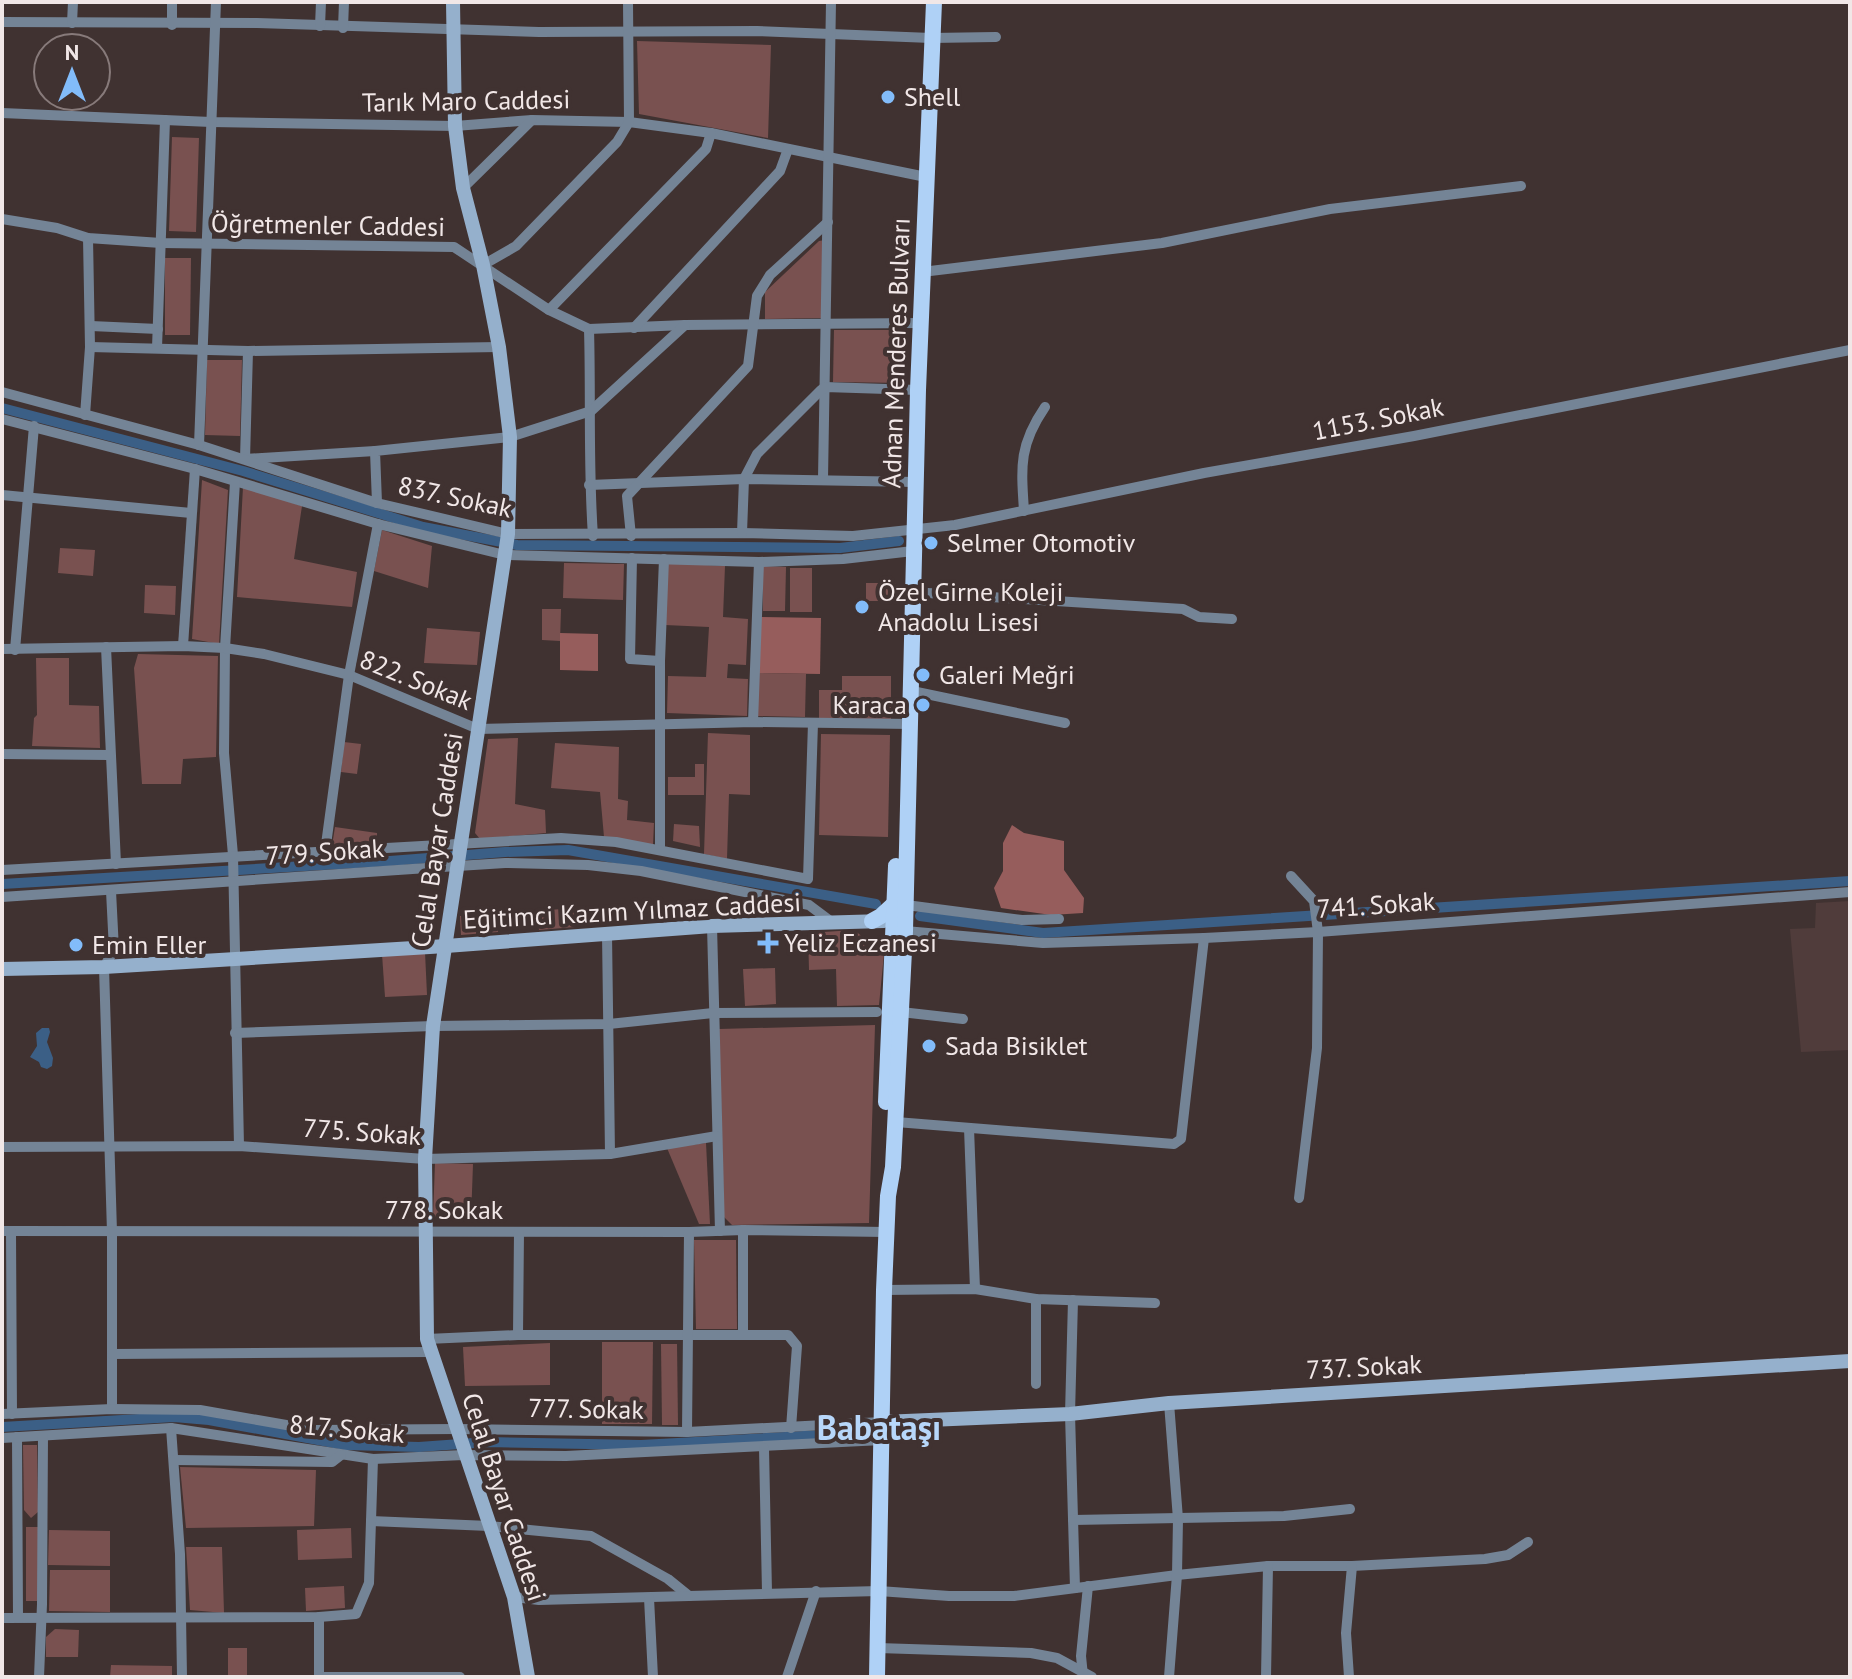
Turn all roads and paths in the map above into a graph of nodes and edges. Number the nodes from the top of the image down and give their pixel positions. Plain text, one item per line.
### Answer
1 (73, 2) edge
2 (172, 2) edge
3 (216, 2) edge
4 (321, 2) edge
5 (344, 2) edge
6 (453, 2) edge
7 (628, 2) edge
8 (831, 2) edge
9 (931, 2) edge
10 (2, 22) edge
11 (72, 23) junction
12 (216, 23) junction
13 (172, 25) junction
14 (320, 26) junction
15 (343, 28) junction
16 (454, 29) junction
17 (630, 30) junction
18 (831, 33) junction
19 (996, 37) dead end
20 (931, 38) junction
21 (2, 113) edge
22 (165, 120) junction
23 (532, 120) junction
24 (211, 122) junction
25 (629, 122) junction
26 (455, 126) junction
27 (711, 133) junction
28 (788, 149) junction
29 (827, 158) junction
30 (926, 177) junction
31 (1521, 186) dead end
32 (463, 188) junction
33 (2, 219) edge
34 (828, 222) junction
35 (88, 238) junction
36 (161, 243) junction
37 (207, 245) junction
38 (483, 265) junction
39 (922, 272) junction
40 (549, 310) junction
41 (826, 323) junction
42 (920, 323) junction
43 (685, 325) junction
44 (91, 326) junction
45 (752, 326) junction
46 (634, 328) junction
47 (158, 329) junction
48 (589, 329) junction
49 (90, 347) junction
50 (499, 347) junction
51 (157, 348) junction
52 (1850, 350) edge
53 (201, 351) junction
54 (248, 351) junction
55 (825, 387) junction
56 (918, 390) junction
57 (2, 392) edge
58 (1045, 407) dead end
59 (591, 411) junction
60 (85, 415) junction
61 (2, 419) edge
62 (34, 426) junction
63 (510, 437) junction
64 (199, 445) junction
65 (375, 451) junction
66 (245, 459) junction
67 (195, 469) junction
68 (744, 479) junction
69 (823, 479) junction
70 (235, 482) junction
71 (915, 482) junction
72 (638, 483) junction
73 (589, 485) junction
74 (2, 495) edge
75 (29, 498) junction
76 (377, 503) junction
77 (1024, 511) junction
78 (191, 513) junction
79 (378, 524) junction
80 (914, 529) junction
81 (742, 533) junction
82 (508, 534) junction
83 (593, 536) junction
84 (631, 536) junction
85 (913, 551) junction
86 (505, 555) junction
87 (632, 558) junction
88 (664, 559) junction
89 (759, 562) junction
90 (912, 592) junction
91 (1232, 619) dead end
92 (183, 646) junction
93 (106, 647) junction
94 (225, 648) junction
95 (2, 649) edge
96 (15, 650) junction
97 (660, 661) junction
98 (910, 669) junction
99 (349, 675) junction
100 (912, 691) junction
101 (753, 722) junction
102 (813, 723) junction
103 (1065, 723) dead end
104 (661, 724) junction
105 (906, 724) junction
106 (478, 729) junction
107 (2, 754) edge
108 (109, 755) junction
109 (461, 843) junction
110 (660, 850) junction
111 (325, 852) junction
112 (233, 855) junction
113 (116, 864) junction
114 (457, 867) junction
115 (2, 870) edge
116 (1291, 876) dead end
117 (233, 881) junction
118 (111, 891) junction
119 (1850, 892) edge
120 (2, 897) edge
121 (899, 919) junction
122 (1059, 919) dead end
123 (872, 921) joint
124 (834, 923) junction
125 (712, 926) junction
126 (1318, 932) junction
127 (607, 934) junction
128 (1204, 938) junction
129 (446, 946) junction
130 (235, 958) junction
131 (104, 967) junction
132 (2, 969) edge
133 (877, 1012) dead end
134 (901, 1012) junction
135 (713, 1013) junction
136 (963, 1019) dead end
137 (609, 1024) junction
138 (433, 1026) junction
139 (235, 1033) junction
140 (896, 1122) junction
141 (969, 1128) junction
142 (717, 1136) junction
143 (109, 1146) junction
144 (239, 1146) junction
145 (2, 1147) edge
146 (610, 1154) junction
147 (425, 1159) junction
148 (888, 1196) junction
149 (1299, 1198) dead end
150 (743, 1230) junction
151 (6, 1231) edge
152 (426, 1231) junction
153 (720, 1231) junction
154 (112, 1232) junction
155 (519, 1232) junction
156 (689, 1232) junction
157 (886, 1232) junction
158 (975, 1289) junction
159 (884, 1290) junction
160 (1036, 1299) junction
161 (1073, 1300) junction
162 (1155, 1303) dead end
163 (743, 1334) junction
164 (518, 1335) junction
165 (688, 1337) junction
166 (429, 1346) junction
167 (112, 1354) junction
168 (1850, 1361) edge
169 (1036, 1384) dead end
170 (1169, 1403) junction
171 (112, 1409) junction
172 (7, 1414) edge
173 (1070, 1414) junction
174 (882, 1422) junction
175 (171, 1428) junction
176 (791, 1428) junction
177 (457, 1429) junction
178 (315, 1430) junction
179 (687, 1432) junction
180 (43, 1436) junction
181 (17, 1437) junction
182 (2, 1438) edge
183 (882, 1440) junction
184 (764, 1448) junction
185 (313, 1452) junction
186 (341, 1455) junction
187 (464, 1455) junction
188 (373, 1459) junction
189 (174, 1460) junction
190 (1350, 1509) dead end
191 (1178, 1519) junction
192 (1073, 1520) junction
193 (371, 1521) junction
194 (489, 1526) junction
195 (1528, 1542) dead end
196 (1268, 1566) junction
197 (1352, 1566) junction
198 (1177, 1575) junction
199 (1088, 1586) junction
200 (1075, 1588) junction
201 (816, 1591) junction
202 (879, 1591) junction
203 (767, 1592) junction
204 (689, 1596) junction
205 (514, 1597) junction
206 (649, 1598) junction
207 (18, 1617) junction
208 (319, 1617) junction
209 (2, 1618) edge
210 (183, 1619) junction
211 (40, 1620) junction
212 (878, 1648) junction
213 (654, 1674) edge
214 (1086, 1676) edge
215 (39, 1677) edge
216 (182, 1677) edge
217 (321, 1677) edge
218 (460, 1677) edge
219 (528, 1677) edge
220 (787, 1677) edge
221 (877, 1677) edge
222 (1169, 1677) edge
223 (1266, 1677) edge
224 (1349, 1677) edge

1 - 11 street
2 - 13 street
3 - 12 street
4 - 14 street
5 - 15 street
6 - 16 street, Celal Bayar Caddesi
7 - 17 street
8 - 18 street
9 - 20 main road, Adnan Menderes Bulvarı
10 - 11 street
11 - 13 street
12 - 13 street
12 - 14 street
12 - 24 street
14 - 15 street
15 - 16 street
16 - 17 street
16 - 26 street, Celal Bayar Caddesi
17 - 18 street
17 - 25 street
18 - 20 street
18 - 29 street
19 - 20 street
20 - 30 main road, Adnan Menderes Bulvarı
21 - 22 street, Tarık Maro Caddesi
22 - 24 street, Tarık Maro Caddesi
22 - 36 street
23 - 25 street, Tarık Maro Caddesi
23 - 26 street, Tarık Maro Caddesi
23 - 32 street
24 - 26 street, Tarık Maro Caddesi
24 - 37 street
25 - 27 street, Tarık Maro Caddesi
25 - 38 street
26 - 32 street, Celal Bayar Caddesi
27 - 28 street, Tarık Maro Caddesi
27 - 40 street
28 - 29 street, Tarık Maro Caddesi
28 - 46 street
29 - 30 street, Tarık Maro Caddesi
29 - 34 street
30 - 39 main road, Adnan Menderes Bulvarı
31 - 39 street
32 - 38 street, Celal Bayar Caddesi
33 - 35 street, Öğretmenler Caddesi
34 - 41 street
34 - 45 street
35 - 36 street, Öğretmenler Caddesi
35 - 44 street
36 - 37 street, Öğretmenler Caddesi
36 - 47 street
37 - 38 street, Öğretmenler Caddesi
37 - 53 street
38 - 40 street, Öğretmenler Caddesi
38 - 50 street, Celal Bayar Caddesi
39 - 42 main road, Adnan Menderes Bulvarı
40 - 48 street, Öğretmenler Caddesi
41 - 42 street, Öğretmenler Caddesi
41 - 45 street, Öğretmenler Caddesi
41 - 55 street
42 - 56 main road, Adnan Menderes Bulvarı
43 - 45 street, Öğretmenler Caddesi
43 - 46 street, Öğretmenler Caddesi
43 - 59 street
44 - 47 street
44 - 49 street
45 - 72 street
46 - 48 street, Öğretmenler Caddesi
47 - 51 street
48 - 59 street
49 - 51 street
49 - 60 street
50 - 54 street
50 - 63 street, Celal Bayar Caddesi
51 - 53 street
52 - 77 street, 1153. Sokak
53 - 54 street
53 - 64 street
54 - 66 street
55 - 56 street
55 - 68 street
55 - 69 street
56 - 71 main road, Adnan Menderes Bulvarı
57 - 60 street, 837. Sokak
58 - 77 street
59 - 63 street
59 - 73 street
60 - 64 street, 837. Sokak
61 - 62 street, 837. Sokak
62 - 67 street, 837. Sokak
62 - 75 street
63 - 65 street
63 - 82 street, Celal Bayar Caddesi
64 - 66 street, 837. Sokak
65 - 66 street
65 - 76 street
66 - 76 street, 837. Sokak
67 - 70 street, 837. Sokak
67 - 78 street
68 - 69 street
68 - 72 street
68 - 81 street
69 - 71 street
70 - 79 street, 837. Sokak
70 - 94 street
71 - 80 main road, Adnan Menderes Bulvarı
72 - 73 street
72 - 84 street
73 - 83 street
74 - 75 street
75 - 78 street
75 - 96 street
76 - 82 street, 837. Sokak
77 - 80 street, 1153. Sokak
78 - 92 street
79 - 86 street, 837. Sokak
79 - 99 street
80 - 81 street, 837. Sokak
80 - 85 main road, Adnan Menderes Bulvarı
81 - 84 street, 837. Sokak
82 - 83 street, 837. Sokak
82 - 86 street, Celal Bayar Caddesi
83 - 84 street, 837. Sokak
85 - 89 street, 837. Sokak
85 - 90 main road, Adnan Menderes Bulvarı
86 - 87 street, 837. Sokak
86 - 106 street, Celal Bayar Caddesi
87 - 88 street, 837. Sokak
87 - 97 street
88 - 89 street, 837. Sokak
88 - 97 street
89 - 101 street
90 - 91 street
90 - 98 main road, Adnan Menderes Bulvarı
92 - 93 street, 822. Sokak
92 - 94 street, 822. Sokak
93 - 96 street, 822. Sokak
93 - 108 street
94 - 99 street, 822. Sokak
94 - 112 street
95 - 96 street, 822. Sokak
97 - 104 street
98 - 100 main road, Adnan Menderes Bulvarı
98 - 105 main road, Adnan Menderes Bulvarı
99 - 106 street, 822. Sokak
99 - 111 street
100 - 103 street
100 - 105 main road, Adnan Menderes Bulvarı
101 - 102 street, 822. Sokak
101 - 104 street, 822. Sokak
102 - 105 street, 822. Sokak
102 - 110 street
104 - 106 street, 822. Sokak
104 - 110 street
105 - 121 main road, Adnan Menderes Bulvarı
106 - 109 street, Celal Bayar Caddesi
107 - 108 street
108 - 113 street
109 - 110 street
109 - 111 street
109 - 114 street, Celal Bayar Caddesi
111 - 112 street
112 - 113 street
112 - 117 street
113 - 115 street
114 - 117 street, 779. Sokak
114 - 124 street, 779. Sokak
114 - 129 street, Celal Bayar Caddesi
116 - 126 street
117 - 118 street, 779. Sokak
117 - 130 street
118 - 120 street, 779. Sokak
118 - 131 street
119 - 126 street, 741. Sokak
121 - 122 street
121 - 123 main road
121 - 124 street, Eğitimci Kazım Yılmaz Caddesi
121 - 128 street, 741. Sokak
121 - 134 main road, Adnan Menderes Bulvarı
121 - 148 main road, Adnan Menderes Bulvarı
123 - 124 street, Eğitimci Kazım Yılmaz Caddesi
124 - 125 street, Eğitimci Kazım Yılmaz Caddesi
125 - 127 street, Eğitimci Kazım Yılmaz Caddesi
125 - 135 street
126 - 128 street, 741. Sokak
126 - 149 street
127 - 129 street, Eğitimci Kazım Yılmaz Caddesi
127 - 137 street
128 - 141 street
129 - 130 street, Eğitimci Kazım Yılmaz Caddesi
129 - 138 street, Celal Bayar Caddesi
130 - 131 street, Eğitimci Kazım Yılmaz Caddesi
130 - 139 street
131 - 132 street, Eğitimci Kazım Yılmaz Caddesi
131 - 143 street
133 - 135 street
134 - 136 street
134 - 140 main road, Adnan Menderes Bulvarı
135 - 137 street
135 - 142 street
137 - 138 street
137 - 146 street
138 - 139 street
138 - 147 street, Celal Bayar Caddesi
139 - 144 street
140 - 141 street
140 - 148 main road, Adnan Menderes Bulvarı
141 - 158 street
142 - 146 street, 775. Sokak
142 - 153 street
143 - 144 street, 775. Sokak
143 - 145 street, 775. Sokak
143 - 154 street
144 - 147 street, 775. Sokak
146 - 147 street, 775. Sokak
147 - 152 street, Celal Bayar Caddesi
148 - 157 main road, Adnan Menderes Bulvarı
150 - 153 street, 778. Sokak
150 - 157 street, 778. Sokak
150 - 163 street
151 - 154 street, 778. Sokak
151 - 172 street
152 - 154 street, 778. Sokak
152 - 155 street, 778. Sokak
152 - 166 street, Celal Bayar Caddesi
153 - 156 street, 778. Sokak
154 - 167 street
155 - 156 street, 778. Sokak
155 - 164 street
156 - 165 street
157 - 159 main road, Adnan Menderes Bulvarı
158 - 159 street
158 - 160 street
159 - 174 main road, Adnan Menderes Bulvarı
160 - 161 street
160 - 169 street
161 - 162 street
161 - 173 street
163 - 165 street
163 - 176 street
164 - 165 street
164 - 166 street
165 - 179 street
166 - 167 street
166 - 177 street, Celal Bayar Caddesi
167 - 171 street
168 - 170 street, 737. Sokak
170 - 173 street, 737. Sokak
170 - 191 street
171 - 172 street, 777. Sokak
171 - 178 street, 777. Sokak
173 - 174 street, 737. Sokak
173 - 192 street
174 - 176 street, 777. Sokak
174 - 183 main road, Adnan Menderes Bulvarı
175 - 180 street, 817. Sokak
175 - 185 street, 817. Sokak
175 - 189 street
176 - 179 street, 777. Sokak
177 - 178 street, 777. Sokak
177 - 179 street, 777. Sokak
177 - 187 street, Celal Bayar Caddesi
178 - 185 street
180 - 181 street, 817. Sokak
180 - 211 street
181 - 182 street, 817. Sokak
181 - 207 street
183 - 184 street, 817. Sokak
183 - 202 main road, Adnan Menderes Bulvarı
184 - 187 street, 817. Sokak
184 - 203 street
185 - 186 street, 817. Sokak
186 - 188 street, 817. Sokak
186 - 189 street
187 - 188 street, 817. Sokak
187 - 194 street, Celal Bayar Caddesi
188 - 193 street
189 - 210 street
190 - 191 street
191 - 192 street
191 - 198 street
192 - 200 street
193 - 194 street
193 - 208 street
194 - 204 street
194 - 205 street, Celal Bayar Caddesi
195 - 197 street
196 - 197 street
196 - 198 street
196 - 223 street
197 - 224 street
198 - 199 street
198 - 222 street
199 - 200 street
199 - 214 street
200 - 202 street
201 - 202 street
201 - 203 street
201 - 220 street
202 - 212 main road, Adnan Menderes Bulvarı
203 - 204 street
204 - 206 street
205 - 206 street
205 - 219 street, Celal Bayar Caddesi
206 - 213 street
207 - 209 street
207 - 211 street
208 - 210 street
208 - 217 street
210 - 211 street
210 - 216 street
211 - 215 street
212 - 214 street
212 - 221 main road, Adnan Menderes Bulvarı
217 - 218 street

